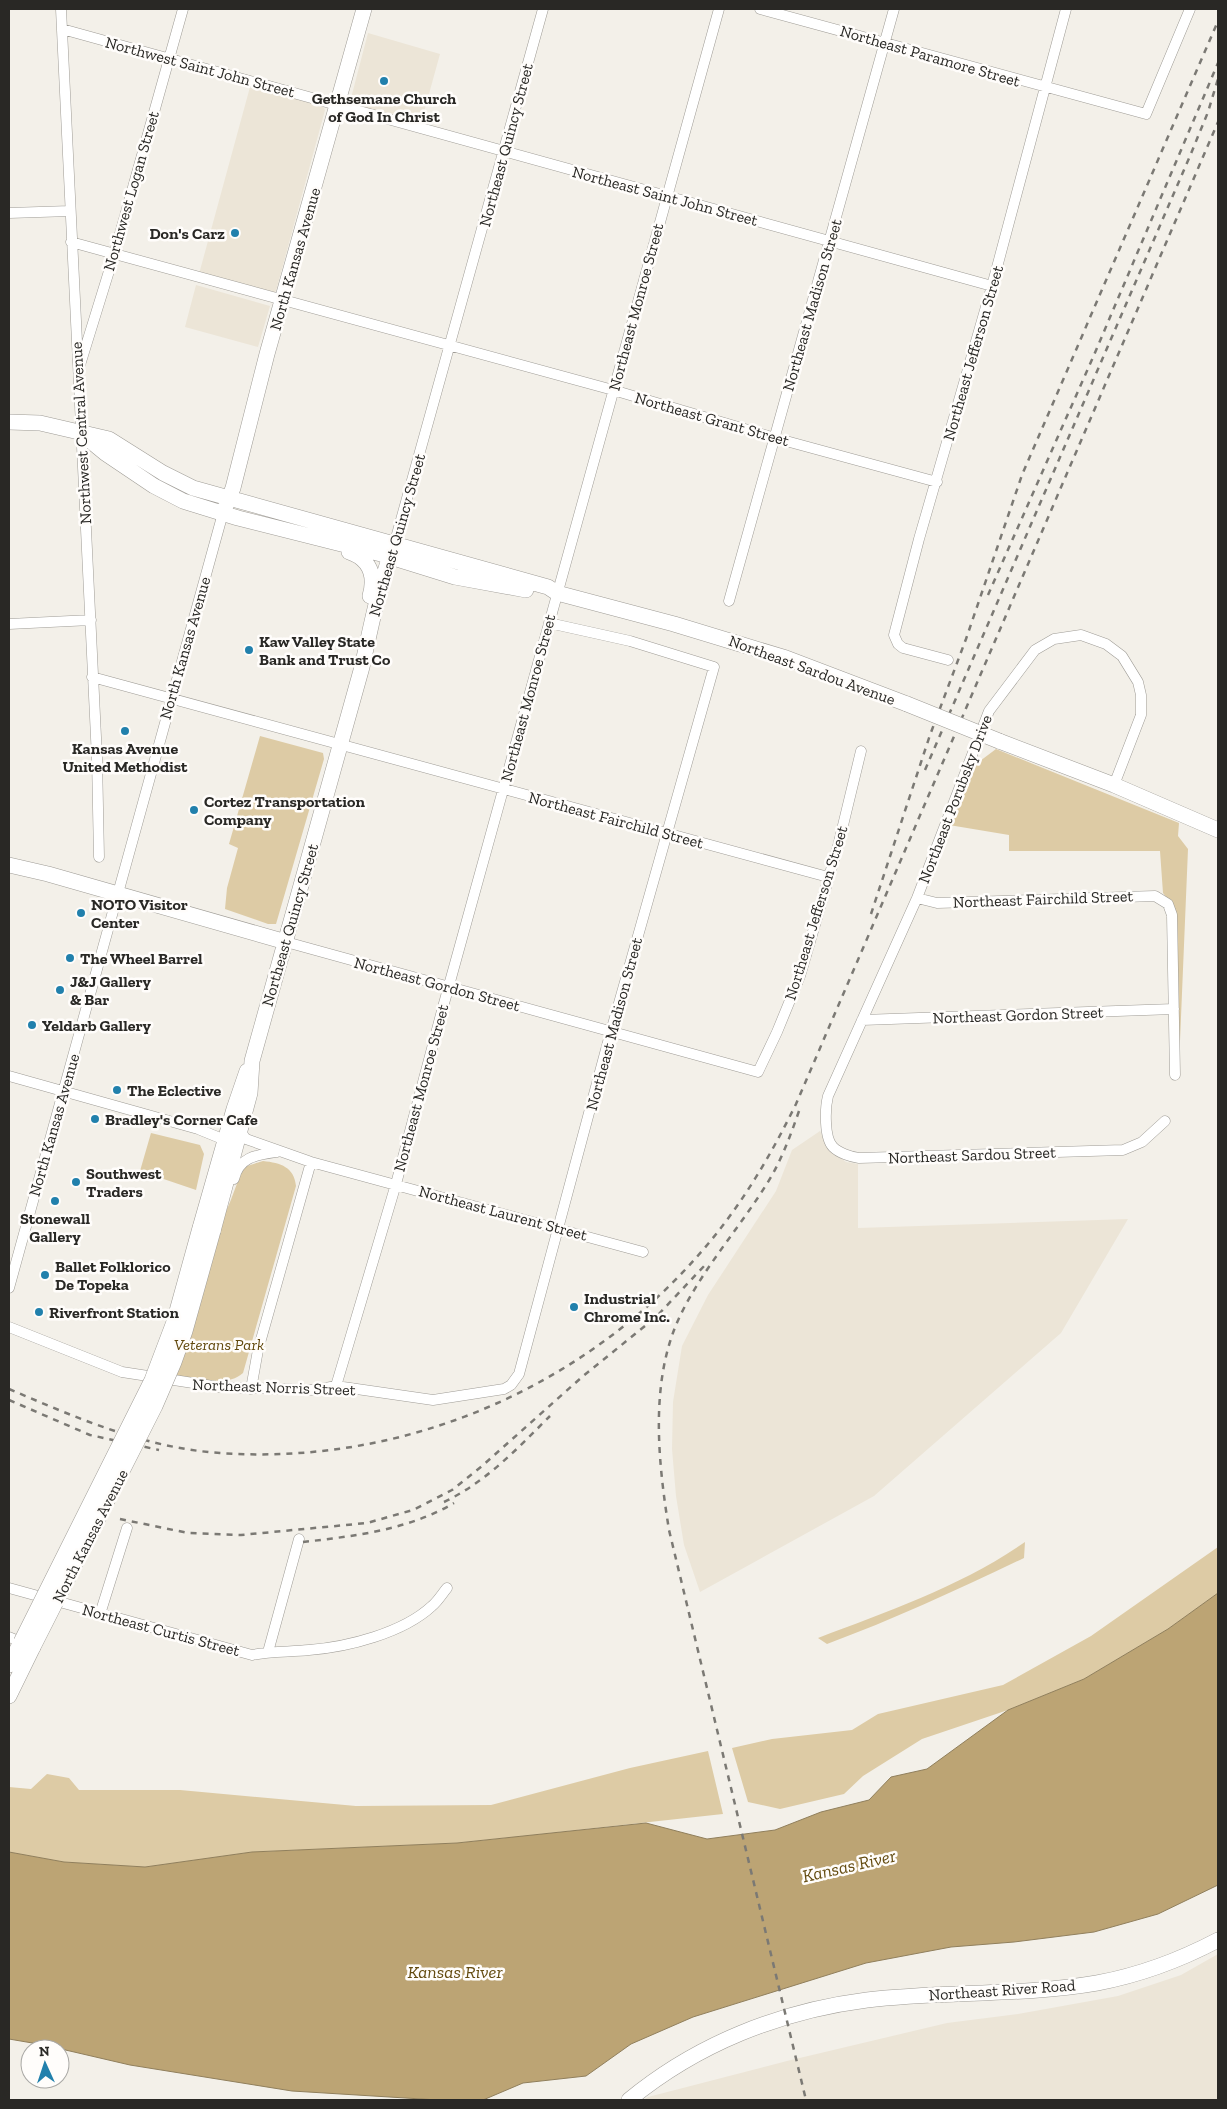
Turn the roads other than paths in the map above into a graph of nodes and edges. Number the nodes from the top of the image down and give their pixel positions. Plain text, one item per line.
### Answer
1 (61, 9) edge
2 (183, 9) edge
3 (364, 9) edge
4 (543, 9) edge
5 (720, 9) edge
6 (760, 9) edge
7 (894, 9) edge
8 (1066, 9) edge
9 (1190, 9) edge
10 (62, 30) junction
11 (884, 42) junction
12 (169, 59) junction
13 (1046, 88) junction
14 (338, 105) junction
15 (504, 151) junction
16 (666, 196) junction
17 (70, 211) junction
18 (9, 214) edge
19 (71, 242) junction
20 (830, 242) junction
21 (114, 255) junction
22 (992, 286) junction
23 (284, 301) junction
24 (451, 346) junction
25 (78, 373) junction
26 (613, 390) junction
27 (9, 422) edge
28 (82, 434) junction
29 (775, 438) junction
30 (937, 482) junction
31 (226, 506) junction
32 (309, 538) junction
33 (392, 551) junction
34 (557, 593) junction
35 (729, 601) dead end
36 (90, 620) junction
37 (9, 624) edge
38 (549, 624) junction
39 (366, 650) junction
40 (948, 660) dead end
41 (92, 677) junction
42 (172, 699) junction
43 (341, 745) junction
44 (862, 751) dead end
45 (1114, 785) junction
46 (503, 789) junction
47 (1218, 830) edge
48 (666, 834) junction
49 (99, 857) dead end
50 (9, 865) edge
51 (828, 877) junction
52 (117, 894) junction
53 (916, 898) junction
54 (286, 942) junction
55 (448, 986) junction
56 (1174, 1009) junction
57 (862, 1020) junction
58 (612, 1032) junction
59 (252, 1061) junction
60 (758, 1072) joint
61 (1175, 1075) dead end
62 (9, 1076) edge
63 (64, 1092) junction
64 (826, 1118) joint
65 (1165, 1121) dead end
66 (240, 1131) junction
67 (225, 1140) junction
68 (277, 1152) junction
69 (310, 1162) junction
70 (396, 1184) junction
71 (210, 1228) junction
72 (558, 1228) junction
73 (644, 1252) dead end
74 (9, 1288) edge
75 (9, 1327) edge
76 (515, 1381) joint
77 (336, 1386) junction
78 (251, 1388) junction
79 (127, 1528) dead end
80 (300, 1539) dead end
81 (9, 1588) edge
82 (447, 1588) dead end
83 (100, 1614) junction
84 (21, 1642) edge
85 (268, 1652) junction
86 (9, 1665) edge
87 (9, 1696) edge
88 (1218, 1940) edge
89 (629, 2100) edge

1 - 10 street, Northwest Central Avenue
2 - 12 street, Northwest Logan Street
3 - 14 main road, North Kansas Avenue
4 - 15 street, Northeast Quincy Street
5 - 16 street, Northeast Monroe Street
6 - 11 street, Northeast Paramore Street
7 - 11 street, Northeast Madison Street
8 - 13 street, Northeast Jefferson Street
9 - 13 street, Northeast Paramore Street
10 - 12 street, Northwest Saint John Street
10 - 17 street, Northwest Central Avenue
11 - 13 street, Northeast Paramore Street
11 - 20 street, Northeast Madison Street
12 - 14 street, Northwest Saint John Street
12 - 21 street, Northwest Logan Street
13 - 22 street, Northeast Jefferson Street
14 - 15 street, Northeast Saint John Street
14 - 23 main road, North Kansas Avenue
15 - 16 street, Northeast Saint John Street
15 - 24 street, Northeast Quincy Street
16 - 20 street, Northeast Saint John Street
16 - 26 street, Northeast Monroe Street
17 - 18 street
17 - 19 street, Northwest Central Avenue
19 - 21 street, Northeast Grant Street
19 - 25 street, Northwest Central Avenue
20 - 22 street, Northeast Saint John Street
20 - 29 street, Northeast Madison Street
21 - 23 street, Northeast Grant Street
21 - 25 street, Northwest Logan Street
22 - 30 street, Northeast Jefferson Street
23 - 24 street, Northeast Grant Street
23 - 31 main road, North Kansas Avenue
24 - 26 street, Northeast Grant Street
24 - 33 street, Northeast Quincy Street
25 - 28 street, Northwest Central Avenue
26 - 29 street, Northeast Grant Street
26 - 34 street, Northeast Monroe Street
27 - 28 main road
28 - 31 main road
28 - 36 street, Northwest Central Avenue
29 - 30 street, Northeast Grant Street
29 - 35 street, Northeast Madison Street
30 - 40 street, Northeast Jefferson Street
31 - 32 main road
31 - 33 main road
31 - 42 street, North Kansas Avenue
32 - 33 main road
32 - 39 main road
33 - 34 main road, Northeast Sardou Avenue
33 - 39 main road, Northeast Quincy Street
34 - 38 street, Northeast Monroe Street
34 - 45 main road, Northeast Sardou Avenue, bridge
36 - 37 street
36 - 41 street, Northwest Central Avenue
38 - 46 street, Northeast Monroe Street
38 - 48 street, Northeast Madison Street
39 - 43 main road, Northeast Quincy Street
41 - 42 street, Northeast Fairchild Street
41 - 49 street, Northwest Central Avenue
42 - 43 street, Northeast Fairchild Street
42 - 52 street, North Kansas Avenue
43 - 46 street, Northeast Fairchild Street
43 - 54 main road, Northeast Quincy Street
44 - 51 street, Northeast Jefferson Street
45 - 47 main road, Northeast Sardou Avenue
45 - 53 street, Northeast Porubsky Drive
46 - 48 street, Northeast Fairchild Street
46 - 55 street, Northeast Monroe Street
48 - 51 street, Northeast Fairchild Street
48 - 58 street, Northeast Madison Street
50 - 52 main road, Northeast Gordon Street
51 - 60 street, Northeast Jefferson Street
52 - 54 main road, Northeast Gordon Street
52 - 63 street, North Kansas Avenue
53 - 56 street, Northeast Fairchild Street
53 - 57 street, Northeast Porubsky Drive
54 - 55 street, Northeast Gordon Street
54 - 59 main road, Northeast Quincy Street
55 - 58 street, Northeast Gordon Street
55 - 70 street, Northeast Monroe Street
56 - 57 street, Northeast Gordon Street
56 - 61 street
57 - 64 street, Northeast Porubsky Drive
58 - 60 street, Northeast Gordon Street
58 - 72 street, Northeast Madison Street
59 - 66 main road, Northeast Quincy Street
59 - 67 main road, Northeast Quincy Street
62 - 63 street
63 - 67 street
63 - 74 street, North Kansas Avenue
64 - 65 street, Northeast Sardou Street
66 - 68 street, Northeast Laurent Street
66 - 71 main road, Northeast Quincy Street
67 - 71 main road, Northeast Quincy Street
68 - 69 street, Northeast Laurent Street
68 - 71 street, Northeast Laurent Street
69 - 70 street, Northeast Laurent Street
69 - 78 street
70 - 72 street, Northeast Laurent Street
70 - 77 street, Northeast Monroe Street
71 - 84 main road, North Kansas Avenue, bridge
72 - 73 street, Northeast Laurent Street
72 - 76 street, Northeast Madison Street
75 - 78 street, Northeast Norris Street
76 - 77 street, Northeast Norris Street
77 - 78 street, Northeast Norris Street
79 - 83 street
80 - 85 street
81 - 83 street, Northeast Curtis Street
82 - 85 street, Northeast Curtis Street
83 - 85 street, Northeast Curtis Street
84 - 86 main road, North Kansas Avenue
84 - 87 main road, North Kansas Avenue
88 - 89 main road, Northeast River Road

